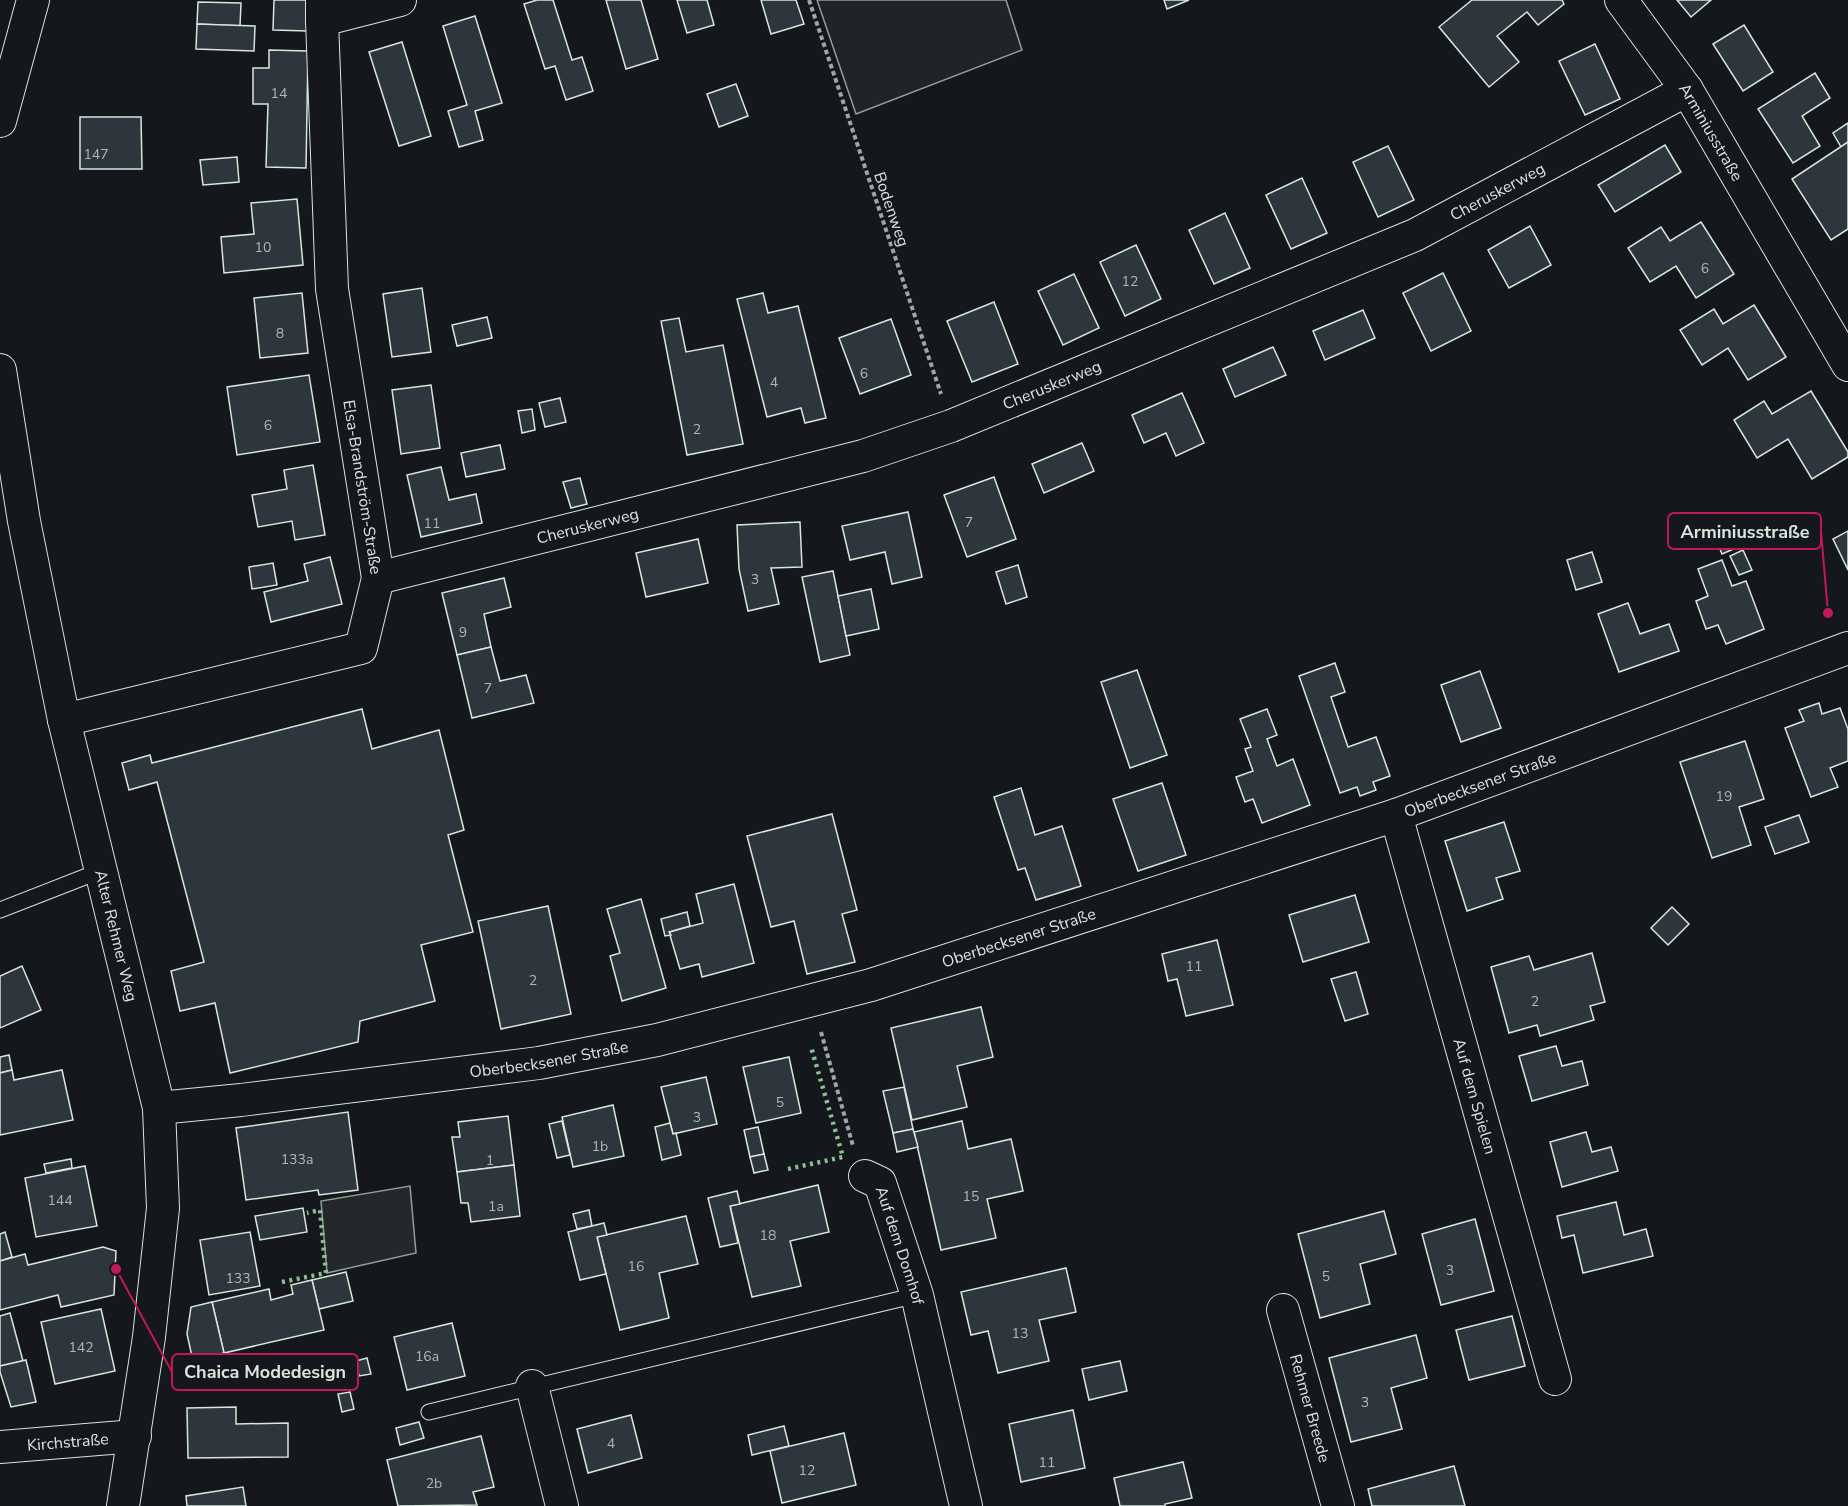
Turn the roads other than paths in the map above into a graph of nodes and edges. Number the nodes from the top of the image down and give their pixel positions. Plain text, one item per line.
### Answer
1 (33, 0) edge
2 (400, 0) edge
3 (1621, 0) edge
4 (322, 10) edge
5 (1687, 90) junction
6 (0, 121) edge
7 (1848, 365) edge
8 (0, 369) edge
9 (378, 578) junction
10 (1848, 648) edge
11 (64, 720) junction
12 (1396, 815) junction
13 (100, 871) junction
14 (0, 910) edge
15 (159, 1108) junction
16 (865, 1176) road end
17 (917, 1295) junction
18 (1283, 1310) dead end
19 (1555, 1379) dead end
20 (532, 1386) junction
21 (429, 1412) dead end
22 (135, 1436) junction
23 (0, 1447) edge
24 (123, 1506) edge
25 (562, 1506) edge
26 (966, 1506) edge
27 (1338, 1506) edge

1 - 6 street
2 - 4 street
3 - 5 street, Arminiusstraße
4 - 9 street, Elsa-Brandström-Straße
5 - 7 street, Arminiusstraße
5 - 9 street, Cheruskerweg
8 - 11 street, Alter Rehmer Weg
9 - 11 street, Elsa-Brandström-Straße
10 - 12 street, Oberbecksener Straße
11 - 13 street, Alter Rehmer Weg
12 - 15 street, Oberbecksener Straße
12 - 19 street, Auf dem Spielen
13 - 14 lane
13 - 15 street, Alter Rehmer Weg
15 - 22 street, Alter Rehmer Weg
16 - 17 street, Auf dem Domhof
17 - 20 lane
17 - 26 street, Auf dem Domhof
18 - 27 street, Rehmer Breede
20 - 21 lane
20 - 25 street
22 - 23 street, Kirchstraße
22 - 24 street, Alter Rehmer Weg

